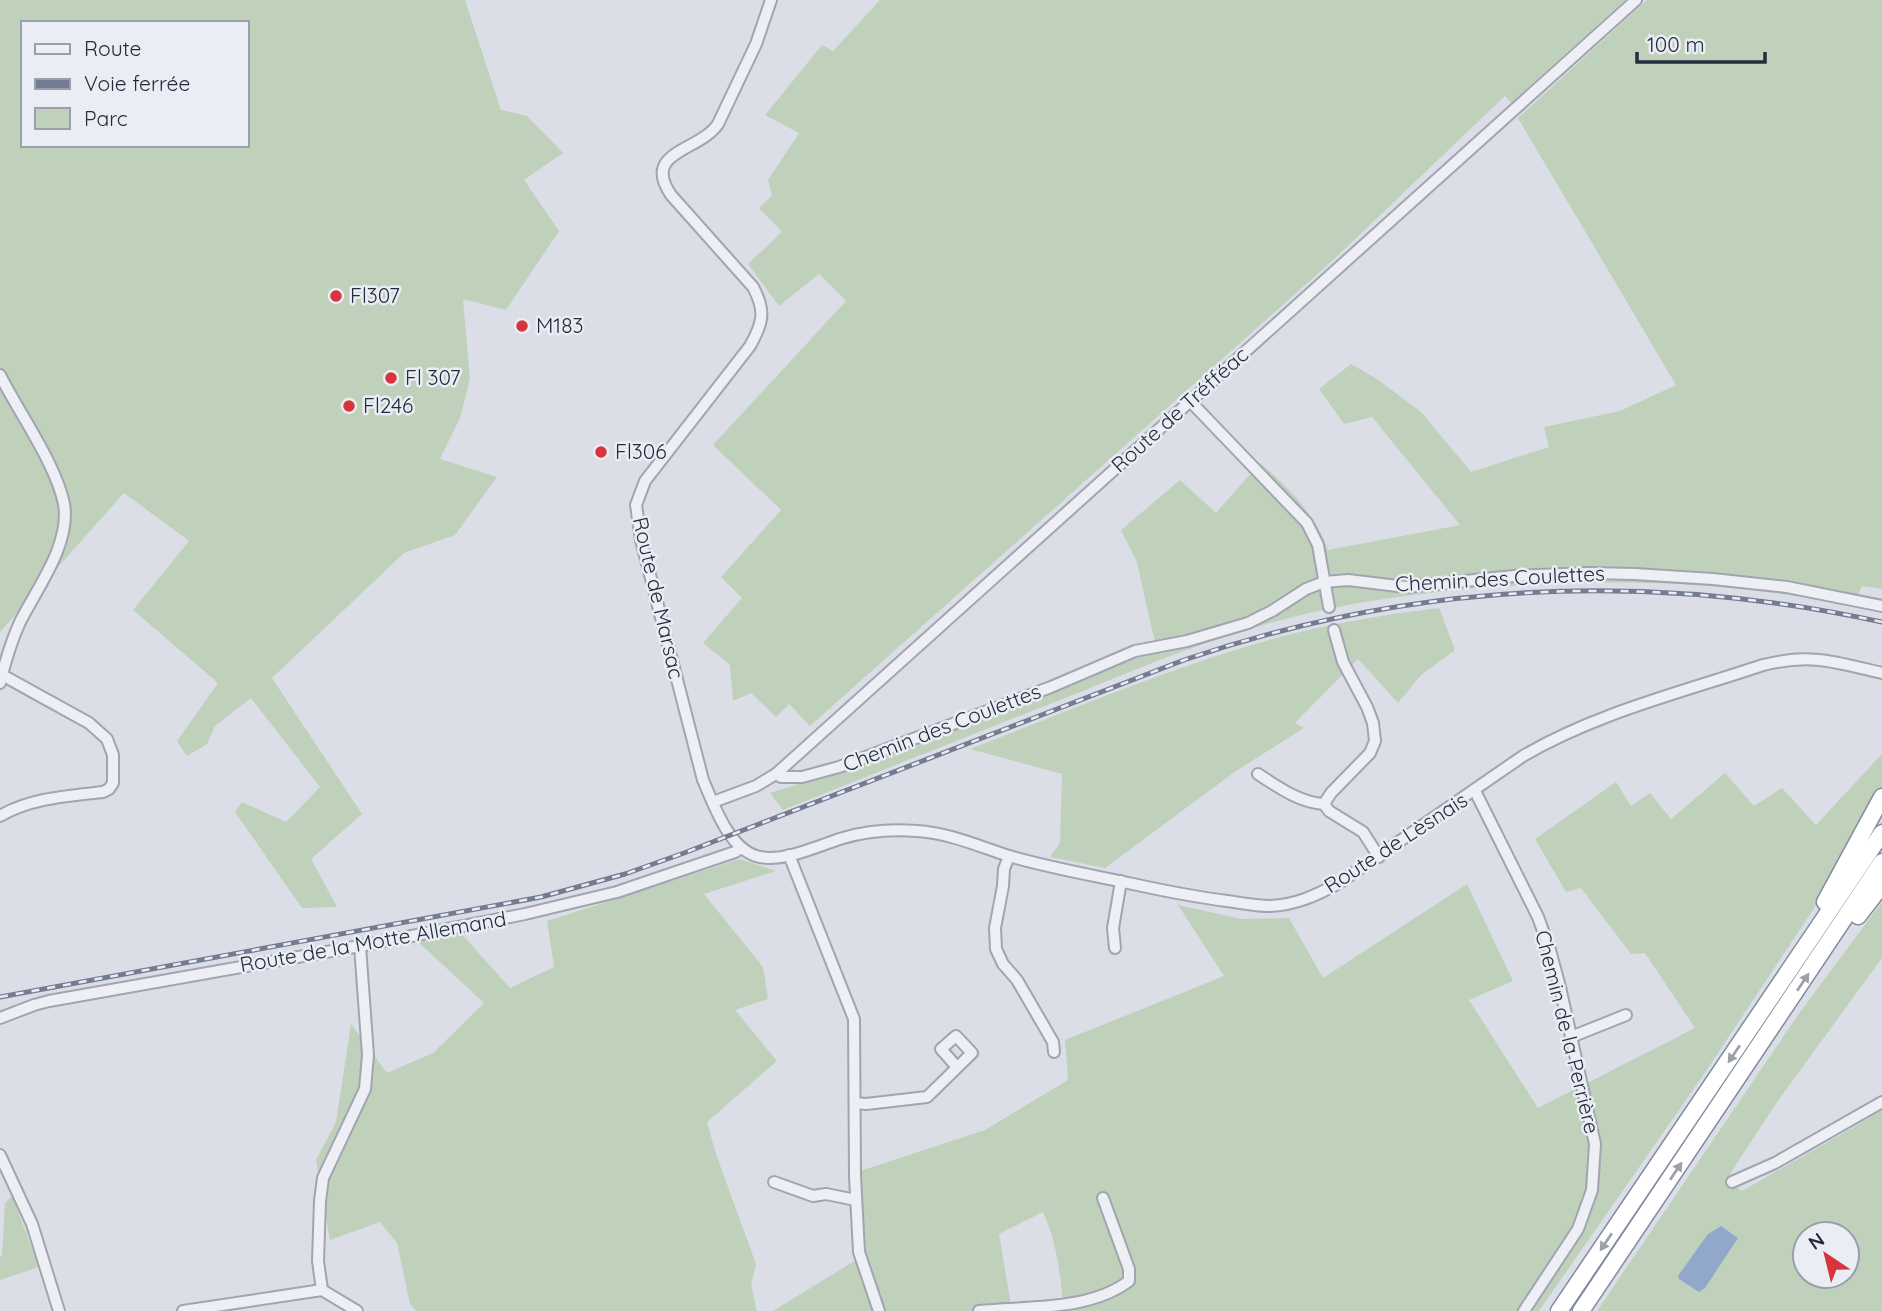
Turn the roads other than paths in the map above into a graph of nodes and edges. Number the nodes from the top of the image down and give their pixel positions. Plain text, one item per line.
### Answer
1 (771, 0) edge
2 (1636, 0) edge
3 (0, 375) edge
4 (1190, 401) junction
5 (1324, 582) junction
6 (1882, 606) edge
7 (1329, 607) dead end
8 (1334, 630) dead end
9 (1882, 673) edge
10 (1, 679) edge
11 (776, 774) junction
12 (1258, 774) dead end
13 (1475, 791) junction
14 (1882, 797) edge
15 (713, 802) junction
16 (1324, 804) junction
17 (0, 817) edge
18 (1882, 833) edge
19 (741, 848) junction
20 (789, 855) junction
21 (1009, 856) junction
22 (1379, 857) junction
23 (1882, 862) edge
24 (1121, 881) junction
25 (1882, 885) edge
26 (360, 946) junction
27 (1115, 948) dead end
28 (1821, 955) junction
29 (1772, 998) junction
30 (1626, 1015) dead end
31 (0, 1018) edge
32 (1571, 1037) junction
33 (1054, 1052) dead end
34 (957, 1067) dead end
35 (1882, 1102) edge
36 (855, 1103) junction
37 (0, 1155) edge
38 (774, 1182) dead end
39 (1732, 1182) dead end
40 (1103, 1198) dead end
41 (856, 1200) junction
42 (323, 1290) junction
43 (59, 1311) edge
44 (183, 1311) edge
45 (356, 1311) edge
46 (879, 1311) edge
47 (979, 1311) edge
48 (1524, 1311) edge
49 (1559, 1311) edge
50 (1581, 1311) edge

1 - 15 street, Route de Marsac
2 - 4 street, Route de Tréfféac
3 - 10 street
4 - 5 street
4 - 11 street, Route de Tréfféac
5 - 6 street, Chemin des Coulettes
5 - 7 street
5 - 11 street, Chemin des Coulettes
8 - 16 street
9 - 13 street, Route de Lèsnais
10 - 17 street
11 - 15 street, Route de Tréfféac
12 - 16 street
13 - 22 street, Route de Lèsnais
13 - 32 street, Chemin de la Perrière
14 - 29 highway
15 - 19 street
16 - 22 street
18 - 29 highway
19 - 20 street, Route de Lèsnais
19 - 26 street, Route de la Motte Allemand
20 - 21 street, Route de Lèsnais
20 - 36 street
21 - 24 street, Route de Lèsnais
21 - 33 street
22 - 24 street, Route de Lèsnais
23 - 28 highway
24 - 27 street
25 - 28 highway
26 - 31 street, Route de la Motte Allemand
26 - 42 street
50 -> 28 highway
29 -> 49 highway
30 - 32 street
32 - 48 street, Chemin de la Perrière
34 - 36 street
35 - 39 street
36 - 41 street
37 - 43 street
38 - 41 street
40 - 47 street
41 - 46 street
42 - 44 street
42 - 45 street

